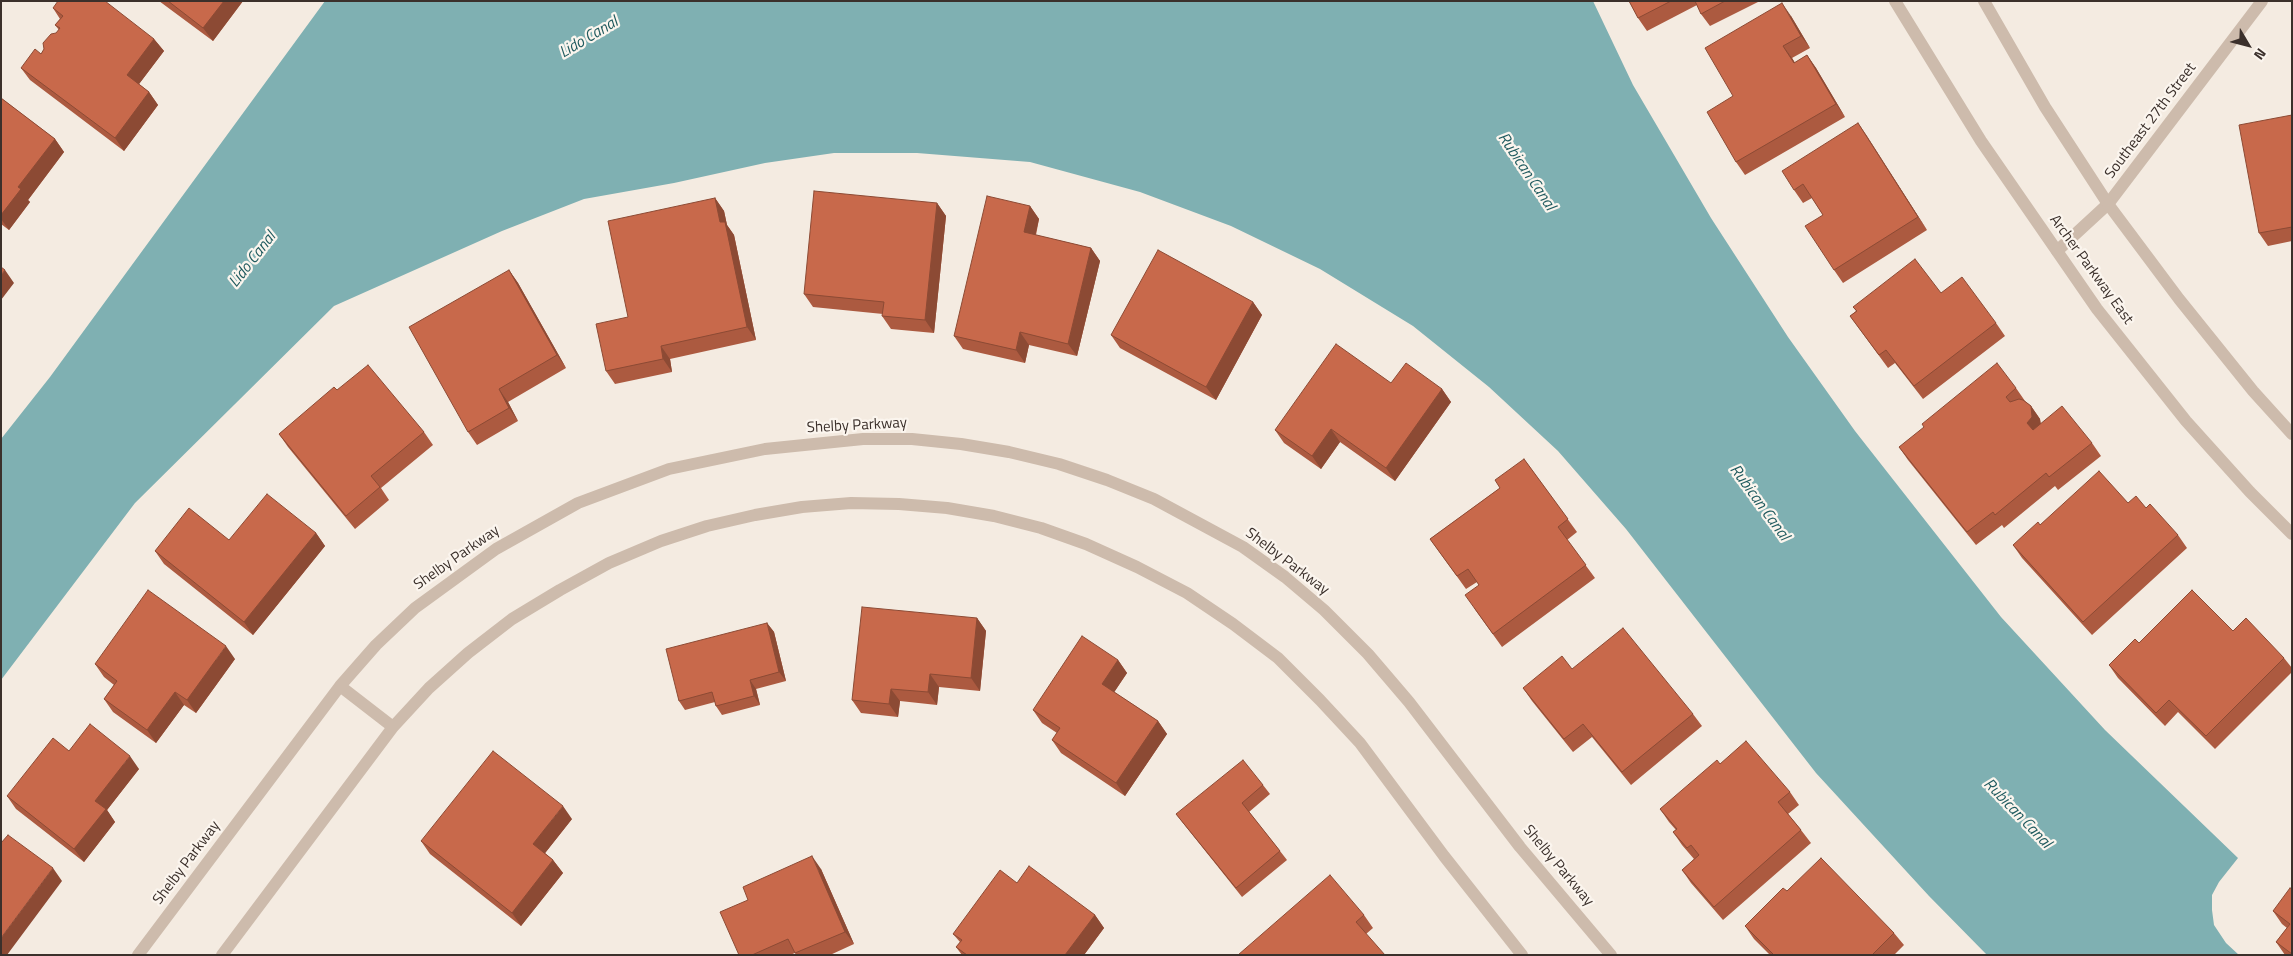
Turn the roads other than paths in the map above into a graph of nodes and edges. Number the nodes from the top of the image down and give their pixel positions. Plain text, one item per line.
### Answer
1 (1895, 1) edge
2 (1984, 1) edge
3 (2262, 1) edge
4 (2108, 204) junction
5 (2057, 251) junction
6 (2292, 434) edge
7 (2292, 534) edge
8 (340, 686) junction
9 (393, 727) junction
10 (138, 955) edge
11 (222, 955) edge
12 (1522, 955) edge
13 (1612, 955) edge

1 - 5 street, Archer Parkway East
2 - 4 street
3 - 4 street, Southeast 27th Street
4 - 5 street, Southeast 27th Street
4 - 6 street
5 - 7 street, Archer Parkway East
8 - 9 street
8 - 10 street, Shelby Parkway
8 - 13 street, Shelby Parkway
9 - 11 street
9 - 12 street

